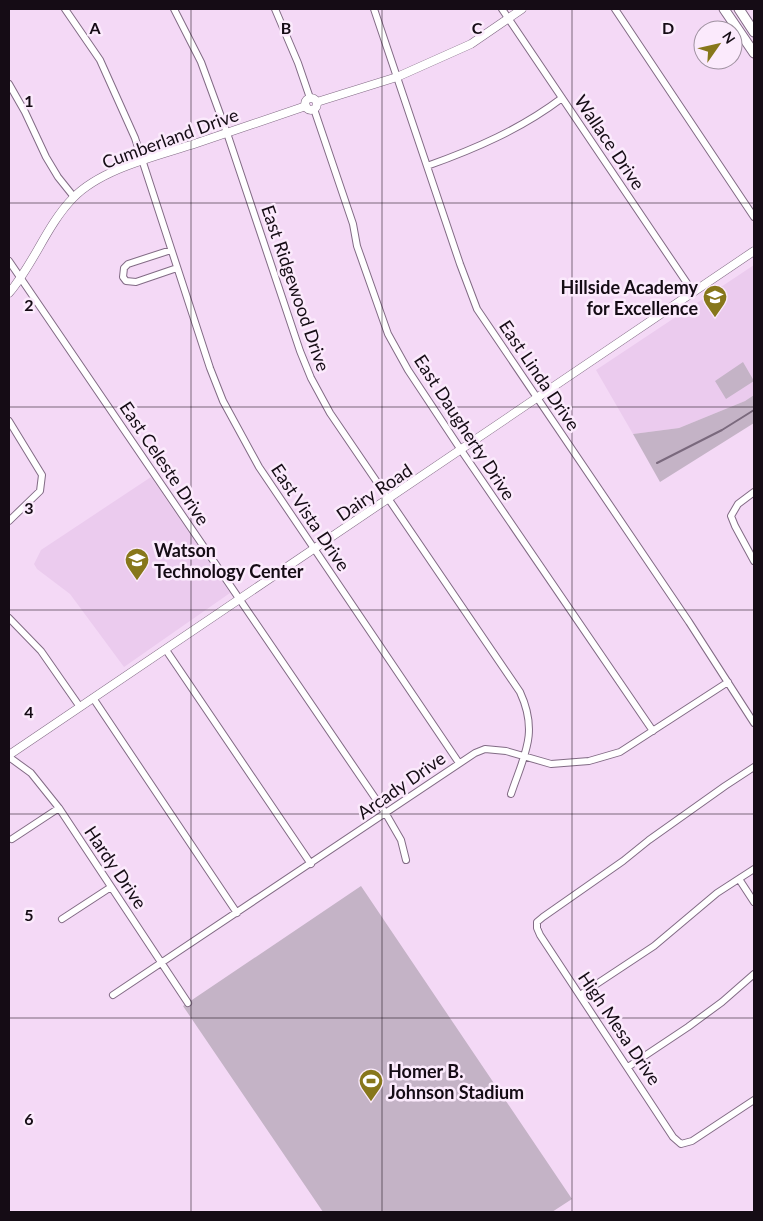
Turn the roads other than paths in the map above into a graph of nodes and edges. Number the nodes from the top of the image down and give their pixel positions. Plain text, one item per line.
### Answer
1 (66, 9) edge
2 (174, 9) edge
3 (275, 9) edge
4 (374, 9) edge
5 (502, 9) edge
6 (522, 9) edge
7 (615, 9) edge
8 (724, 9) edge
9 (738, 9) edge
10 (508, 18) junction
11 (754, 32) edge
12 (754, 53) edge
13 (397, 77) junction
14 (9, 84) edge
15 (562, 98) junction
16 (314, 103) junction
17 (227, 133) junction
18 (142, 161) junction
19 (427, 166) junction
20 (74, 197) junction
21 (754, 216) edge
22 (171, 250) junction
23 (754, 251) edge
24 (9, 261) edge
25 (177, 268) junction
26 (20, 278) junction
27 (694, 292) junction
28 (9, 293) edge
29 (537, 399) junction
30 (9, 421) edge
31 (461, 450) junction
32 (754, 492) edge
33 (389, 500) junction
34 (9, 521) edge
35 (316, 549) junction
36 (754, 561) edge
37 (241, 599) junction
38 (9, 618) edge
39 (166, 650) junction
40 (728, 682) junction
41 (93, 698) junction
42 (80, 707) junction
43 (754, 723) edge
44 (653, 731) junction
45 (9, 756) edge
46 (524, 756) junction
47 (459, 763) junction
48 (754, 767) edge
49 (512, 794) dead end
50 (60, 808) junction
51 (386, 814) junction
52 (12, 839) dead end
53 (406, 860) dead end
54 (311, 864) junction
55 (754, 869) edge
56 (739, 879) junction
57 (111, 887) junction
58 (754, 902) edge
59 (236, 913) junction
60 (62, 918) dead end
61 (161, 963) junction
62 (754, 974) edge
63 (580, 995) junction
64 (112, 996) dead end
65 (188, 1003) dead end
66 (628, 1067) junction
67 (754, 1100) edge

1 - 18 street, East Vista Drive
2 - 17 street, East Ridgewood Drive
3 - 16 street, East Daugherty Drive
4 - 13 street, East Linda Drive
5 - 10 street, Wallace Drive
6 - 10 street
7 - 21 street
8 - 12 main road
9 - 11 main road
10 - 13 street
10 - 15 street, Wallace Drive
13 - 16 street
13 - 19 street, East Linda Drive
14 - 20 street
15 - 19 street
15 - 27 street, Wallace Drive
16 - 17 street, Cumberland Drive
16 - 31 street, East Daugherty Drive
17 - 18 street, Cumberland Drive
17 - 33 street, East Ridgewood Drive
18 - 20 street, Cumberland Drive
18 - 22 street, East Vista Drive
19 - 29 street, East Linda Drive
20 - 26 street, Cumberland Drive
22 - 25 street, East Vista Drive
22 - 25 street
23 - 27 street, Dairy Road
24 - 26 street, East Celeste Drive
25 - 35 street, East Vista Drive
26 - 28 street, Cumberland Drive
26 - 37 street, East Celeste Drive
27 - 29 street, Dairy Road
29 - 31 street, Dairy Road
29 - 40 street, East Linda Drive
30 - 34 street
31 - 33 street, Dairy Road
31 - 44 street, East Daugherty Drive
32 - 36 street
33 - 35 street, Dairy Road
33 - 46 street, East Ridgewood Drive
35 - 37 street, Dairy Road
35 - 47 street, East Vista Drive
37 - 39 street, Dairy Road
37 - 51 street, East Celeste Drive
38 - 42 street
39 - 41 street, Dairy Road
39 - 54 street
40 - 43 street, East Linda Drive
40 - 44 street, Arcady Drive
41 - 42 street, Dairy Road
41 - 59 street
42 - 45 street, Dairy Road
44 - 46 street, Arcady Drive
45 - 50 street, Hardy Drive
46 - 47 street, Arcady Drive
46 - 49 street, East Ridgewood Drive
47 - 51 street, Arcady Drive
48 - 63 street, High Mesa Drive
50 - 52 street
50 - 57 street, Hardy Drive
51 - 53 street, East Celeste Drive
51 - 54 street, Arcady Drive
54 - 59 street, Arcady Drive
55 - 56 street
56 - 58 street
56 - 63 street
57 - 60 street
57 - 61 street, Hardy Drive
59 - 61 street, Arcady Drive
61 - 64 street, Arcady Drive
61 - 65 street, Hardy Drive
62 - 66 street
63 - 66 street, High Mesa Drive
66 - 67 street, High Mesa Drive

